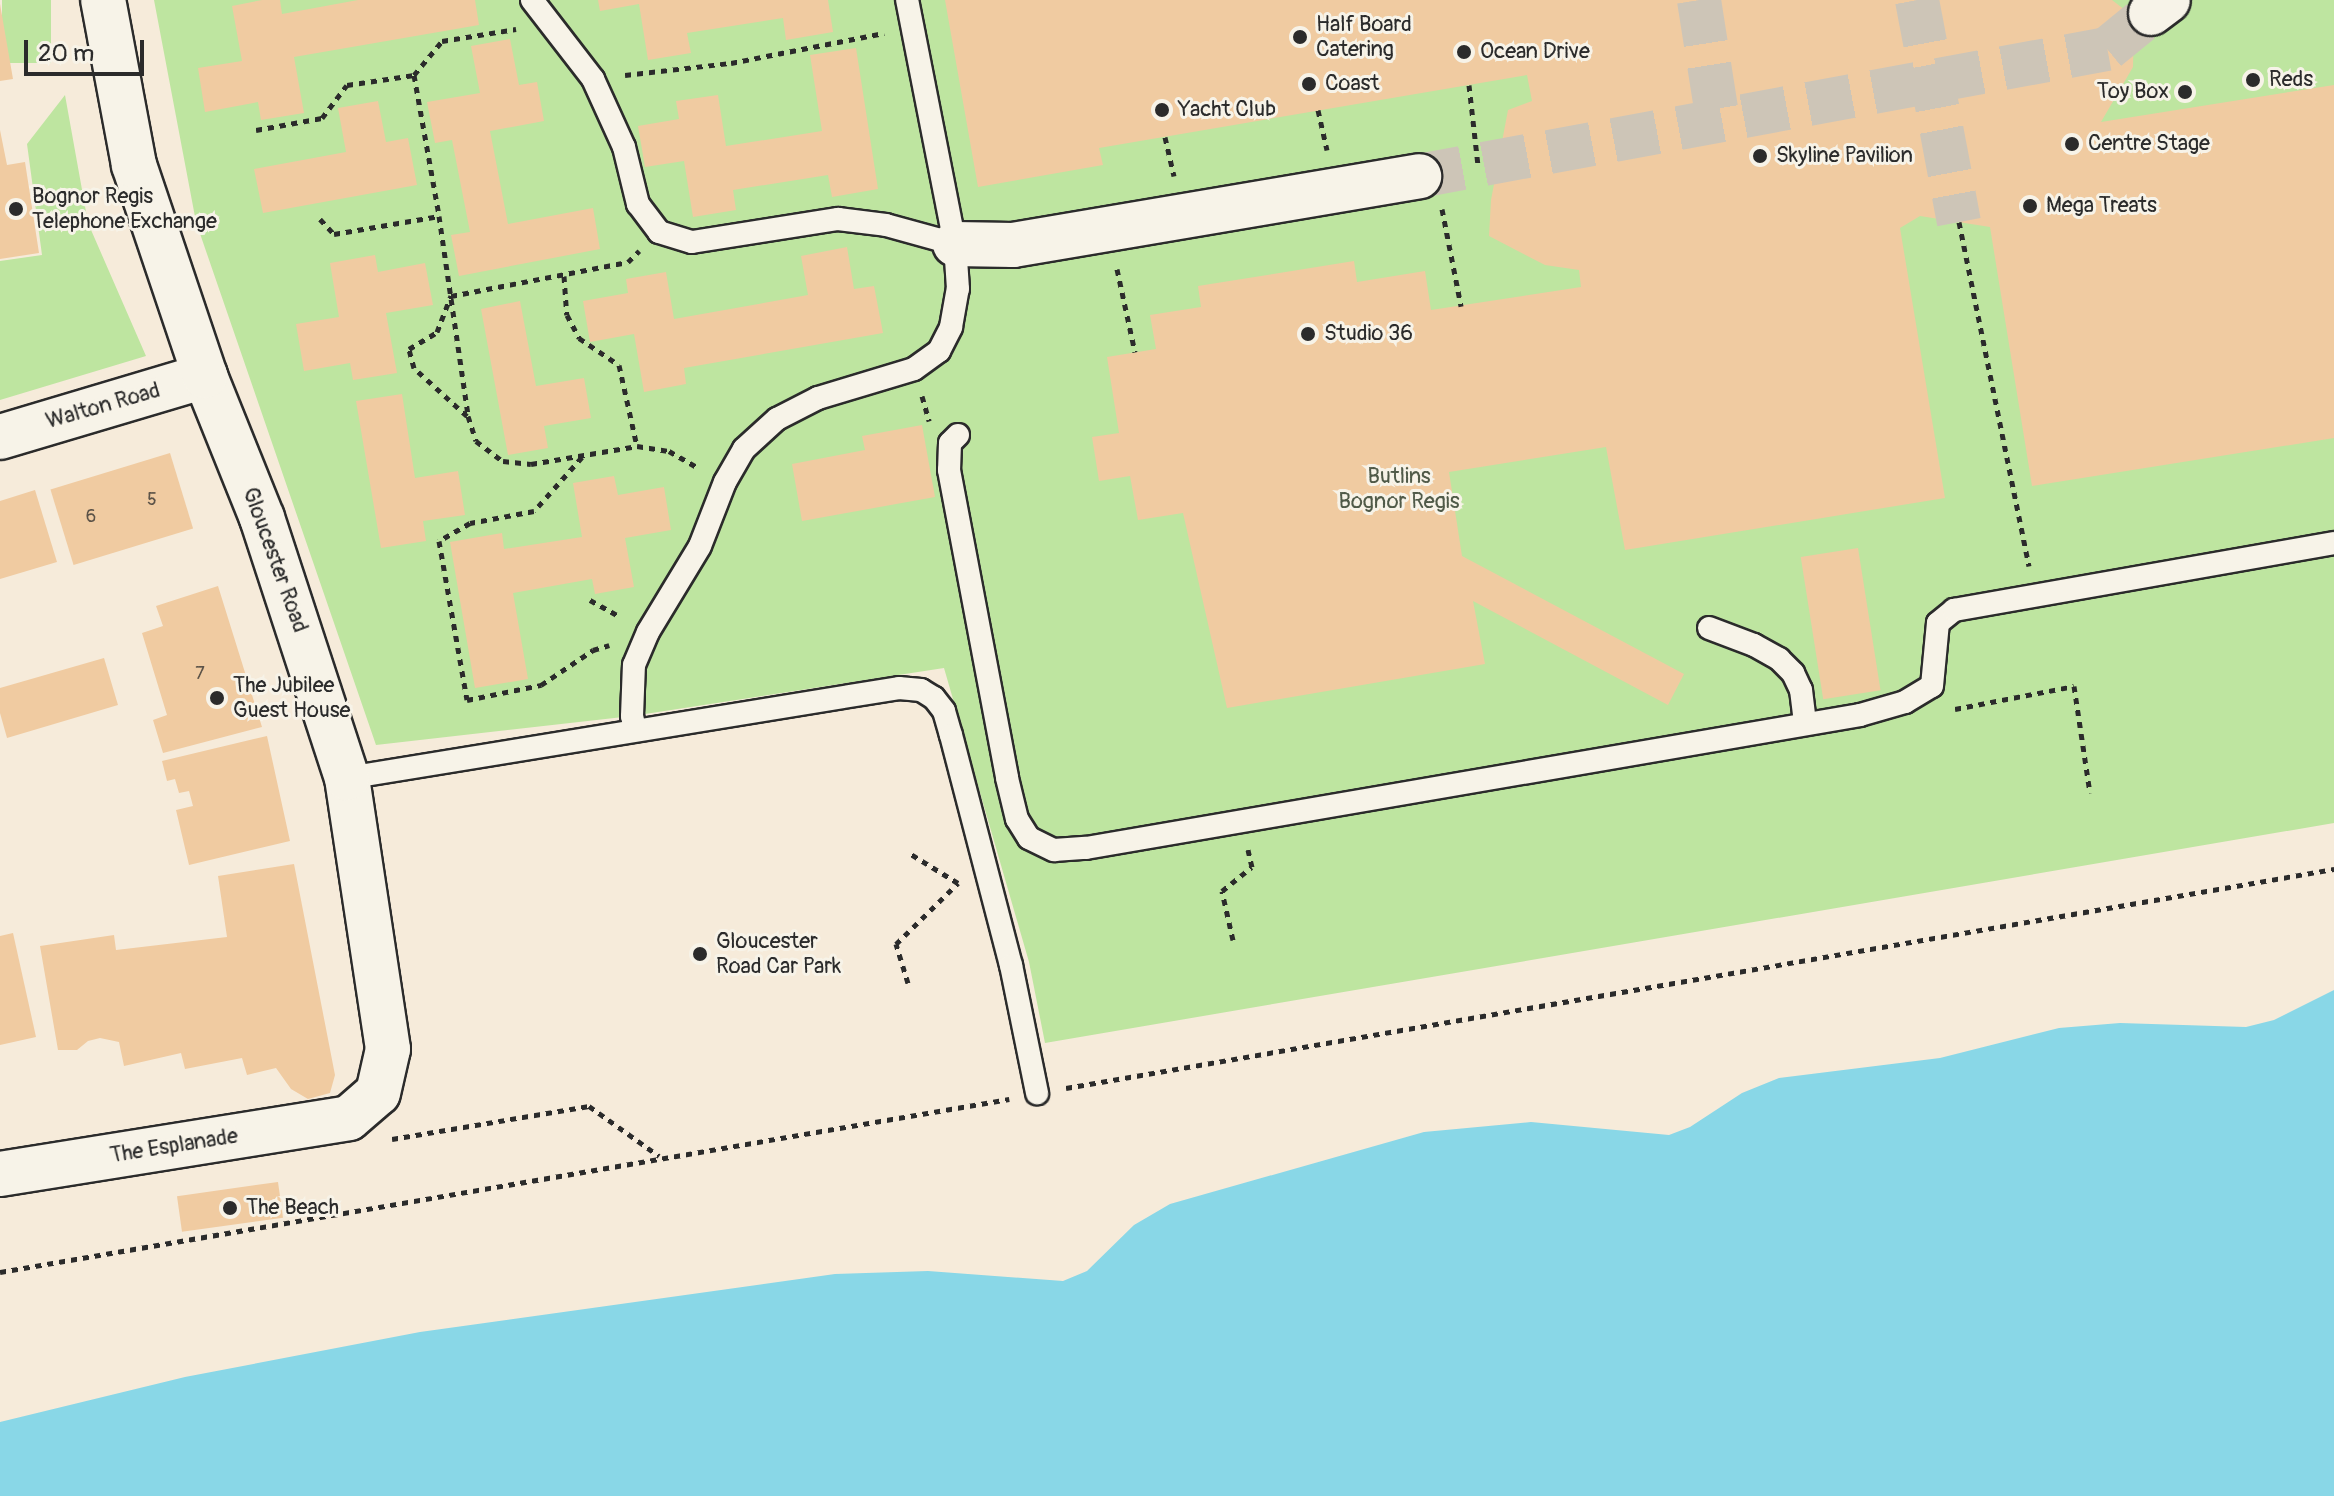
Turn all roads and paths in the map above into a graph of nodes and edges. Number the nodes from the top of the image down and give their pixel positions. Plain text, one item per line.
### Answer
1 (103, 0) edge
2 (532, 0) edge
3 (907, 0) edge
4 (549, 23) junction
5 (912, 28) junction
6 (414, 75) junction
7 (593, 79) junction
8 (1469, 85) dead end
9 (256, 130) dead end
10 (1478, 165) dead end
11 (1430, 189) joint
12 (439, 216) junction
13 (320, 219) dead end
14 (1959, 222) tunnel mouth
15 (1108, 229) junction
16 (659, 232) junction
17 (955, 244) junction
18 (564, 276) junction
19 (451, 296) junction
20 (1461, 306) dead end
21 (1135, 352) dead end
22 (205, 376) junction
23 (468, 416) junction
24 (958, 435) dead end
25 (0, 437) edge
26 (637, 446) junction
27 (582, 457) junction
28 (725, 482) junction
29 (2334, 543) edge
30 (2035, 597) junction
31 (1709, 628) dead end
32 (648, 632) junction
33 (1932, 686) junction
34 (1805, 724) junction
35 (635, 729) junction
36 (347, 778) junction
37 (2090, 793) dead end
38 (1241, 821) junction
39 (909, 853) dead end
40 (2334, 869) edge
41 (1233, 940) dead end
42 (908, 983) dead end
43 (1037, 1093) junction
44 (349, 1118) joint
45 (422, 1134) dead end
46 (660, 1157) junction
47 (0, 1174) edge
48 (0, 1272) edge

1 - 22 street, Gloucester Road
2 - 4 lane
3 - 5 lane
4 - 6 path
4 - 7 lane
5 - 7 path
5 - 17 lane
6 - 9 path
6 - 12 path
7 - 16 lane
8 - 10 path
11 - 15 street
11 - 20 path
12 - 13 path
12 - 19 path
14 - 30 path
15 - 17 street
15 - 21 path
16 - 17 lane
16 - 18 path
17 - 28 lane
18 - 19 path
18 - 26 path
19 - 23 path
19 - 23 path
22 - 25 street, Walton Road
22 - 36 street, Gloucester Road
23 - 27 path
24 - 38 lane
26 - 27 path
26 - 28 path
27 - 32 path
28 - 32 lane
29 - 30 lane
30 - 33 lane
31 - 34 lane
32 - 35 lane
33 - 34 lane
33 - 37 path
34 - 38 lane
35 - 36 lane
35 - 43 lane
36 - 44 street, Gloucester Road
38 - 41 path
39 - 42 path
40 - 43 path
43 - 46 path
44 - 47 street, The Esplanade
45 - 46 path
46 - 48 path

